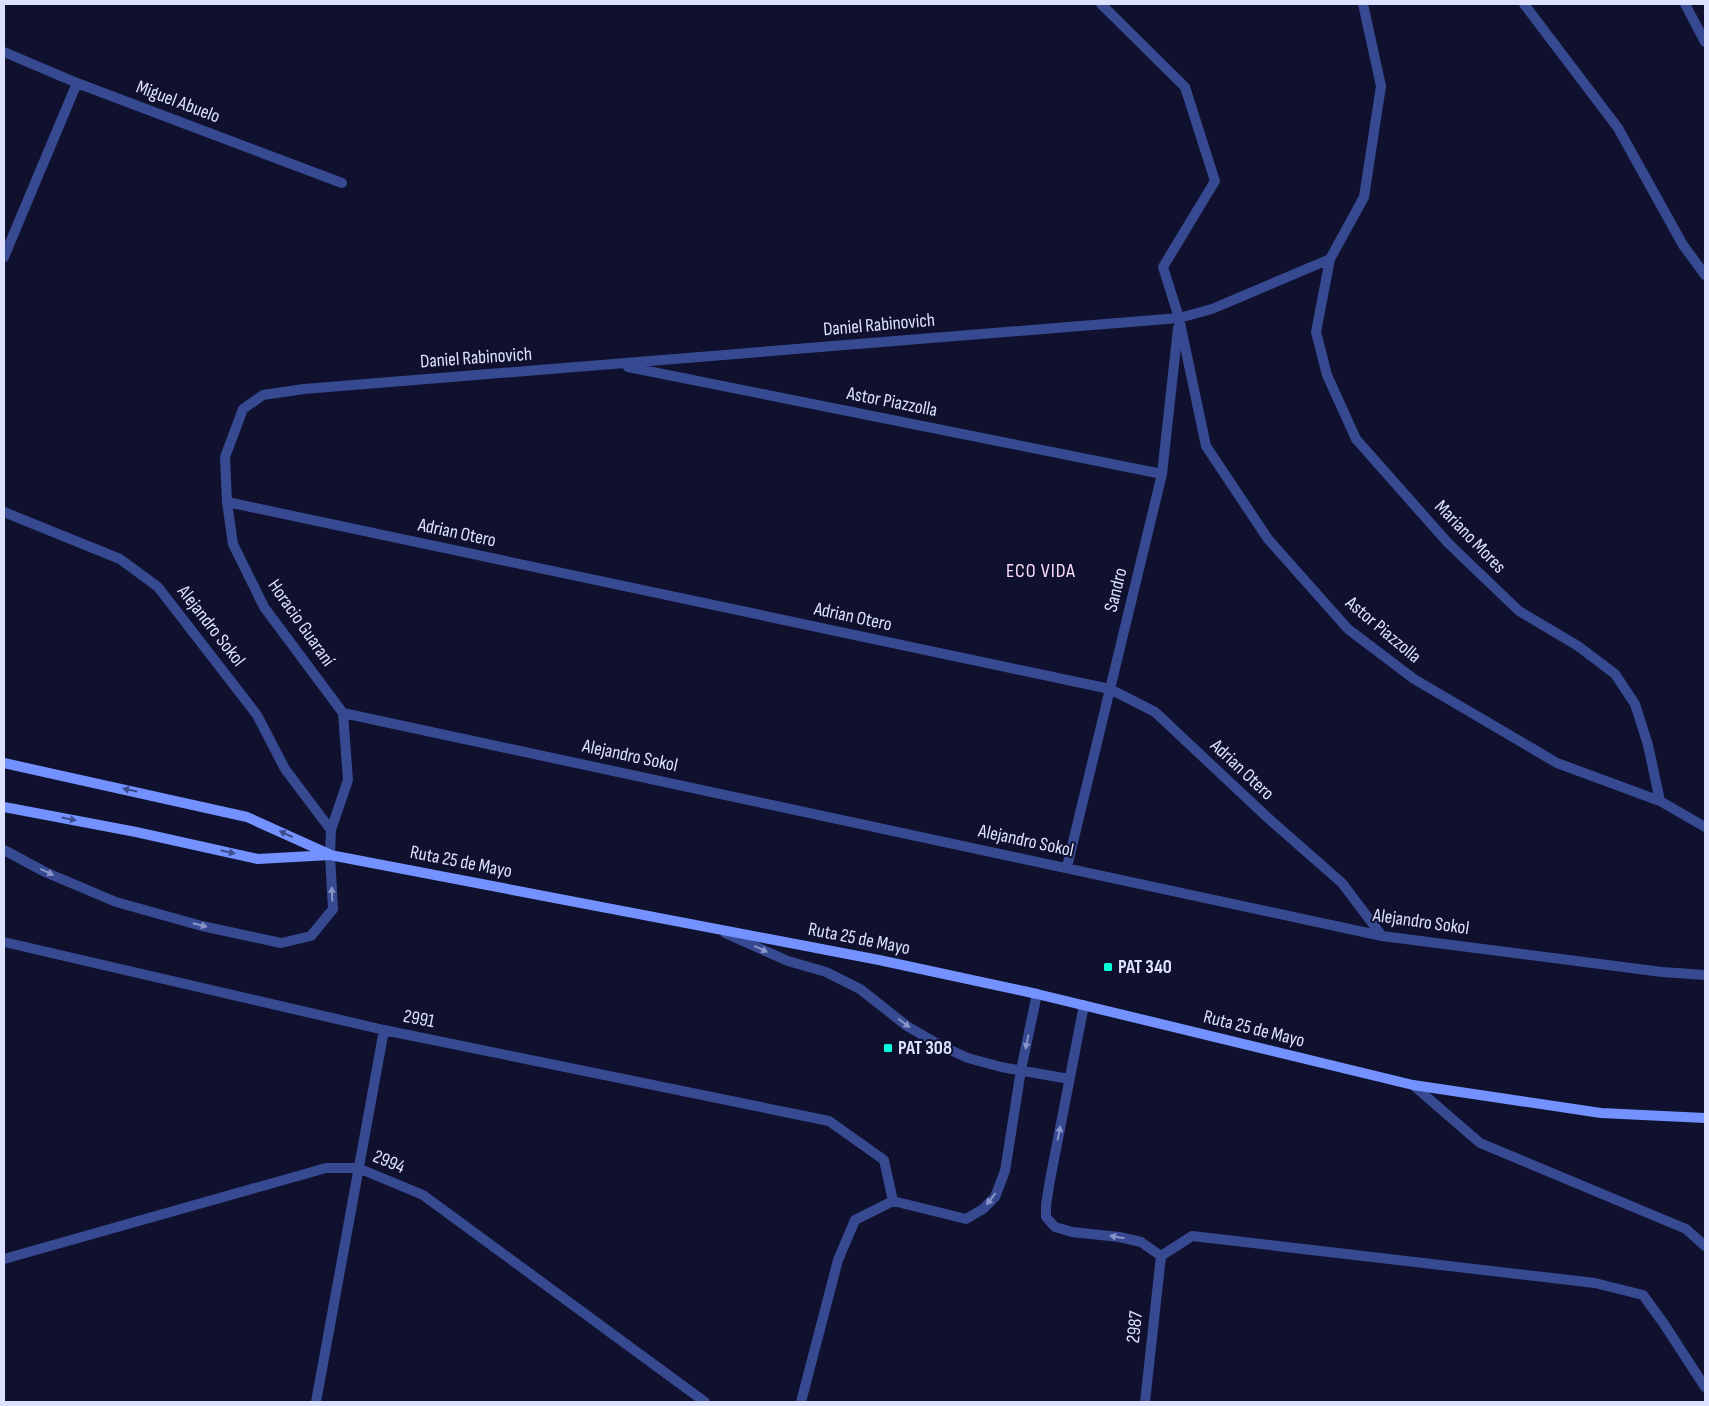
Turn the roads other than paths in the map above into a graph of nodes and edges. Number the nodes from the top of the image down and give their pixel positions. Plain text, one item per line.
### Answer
1 (1101, 4) edge
2 (1363, 4) edge
3 (1524, 4) edge
4 (1685, 4) edge
5 (1705, 42) edge
6 (4, 52) edge
7 (77, 83) junction
8 (342, 183) dead end
9 (4, 257) edge
10 (1330, 260) junction
11 (1705, 275) edge
12 (1179, 318) junction
13 (615, 365) junction
14 (243, 409) joint
15 (1162, 474) junction
16 (227, 502) junction
17 (4, 512) edge
18 (1110, 689) junction
19 (343, 713) junction
20 (4, 763) edge
21 (1660, 801) junction
22 (4, 807) edge
23 (1705, 827) edge
24 (331, 830) junction
25 (4, 850) edge
26 (330, 855) junction
27 (1067, 867) junction
28 (717, 929) junction
29 (1382, 936) junction
30 (4, 942) edge
31 (1705, 975) edge
32 (1037, 994) junction
33 (1084, 1005) junction
34 (384, 1030) junction
35 (1021, 1070) junction
36 (1070, 1079) junction
37 (1413, 1085) junction
38 (1705, 1118) edge
39 (358, 1168) junction
40 (893, 1201) junction
41 (1705, 1246) edge
42 (1161, 1256) junction
43 (4, 1259) edge
44 (1705, 1387) edge
45 (316, 1402) edge
46 (705, 1402) edge
47 (801, 1402) edge
48 (1145, 1402) edge

1 - 12 street, Astor Piazzolla
2 - 10 street
3 - 11 street
4 - 5 street
6 - 7 street, Miguel Abuelo
7 - 8 street, Miguel Abuelo
7 - 9 street
10 - 12 street, Daniel Rabinovich
10 - 21 street, Mariano Mores
12 - 13 street, Daniel Rabinovich
12 - 15 street, Sandro
12 - 21 street, Astor Piazzolla
13 - 14 street, Daniel Rabinovich
13 - 15 street, Astor Piazzolla
14 - 16 street, Horacio Guaraní
15 - 18 street, Sandro
16 - 18 street, Adrian Otero
16 - 19 street, Horacio Guaraní
17 - 24 street, Alejandro Sokol
18 - 27 street, Sandro
18 - 29 street, Adrian Otero
19 - 24 street
19 - 27 street, Alejandro Sokol
26 -> 20 main road
21 - 23 street, Astor Piazzolla
22 -> 26 main road, Ruta 25 de Mayo
24 - 26 street
25 -> 26 street
26 - 28 main road, Ruta 25 de Mayo
27 - 29 street, Alejandro Sokol
28 - 32 main road, Ruta 25 de Mayo
28 -> 35 street
29 - 31 street, Alejandro Sokol
30 - 34 street, 2991
32 - 33 main road, Ruta 25 de Mayo
32 -> 35 street
33 - 36 street
33 - 37 main road, Ruta 25 de Mayo
34 - 39 street
34 - 40 street, 2991
35 - 36 street
35 -> 40 street
42 -> 36 street
37 - 38 main road, Ruta 25 de Mayo
37 - 41 street
39 - 43 street, 2994
39 - 45 street
39 - 46 street, 2994
40 - 47 street
42 - 44 street
42 - 48 street, 2987

